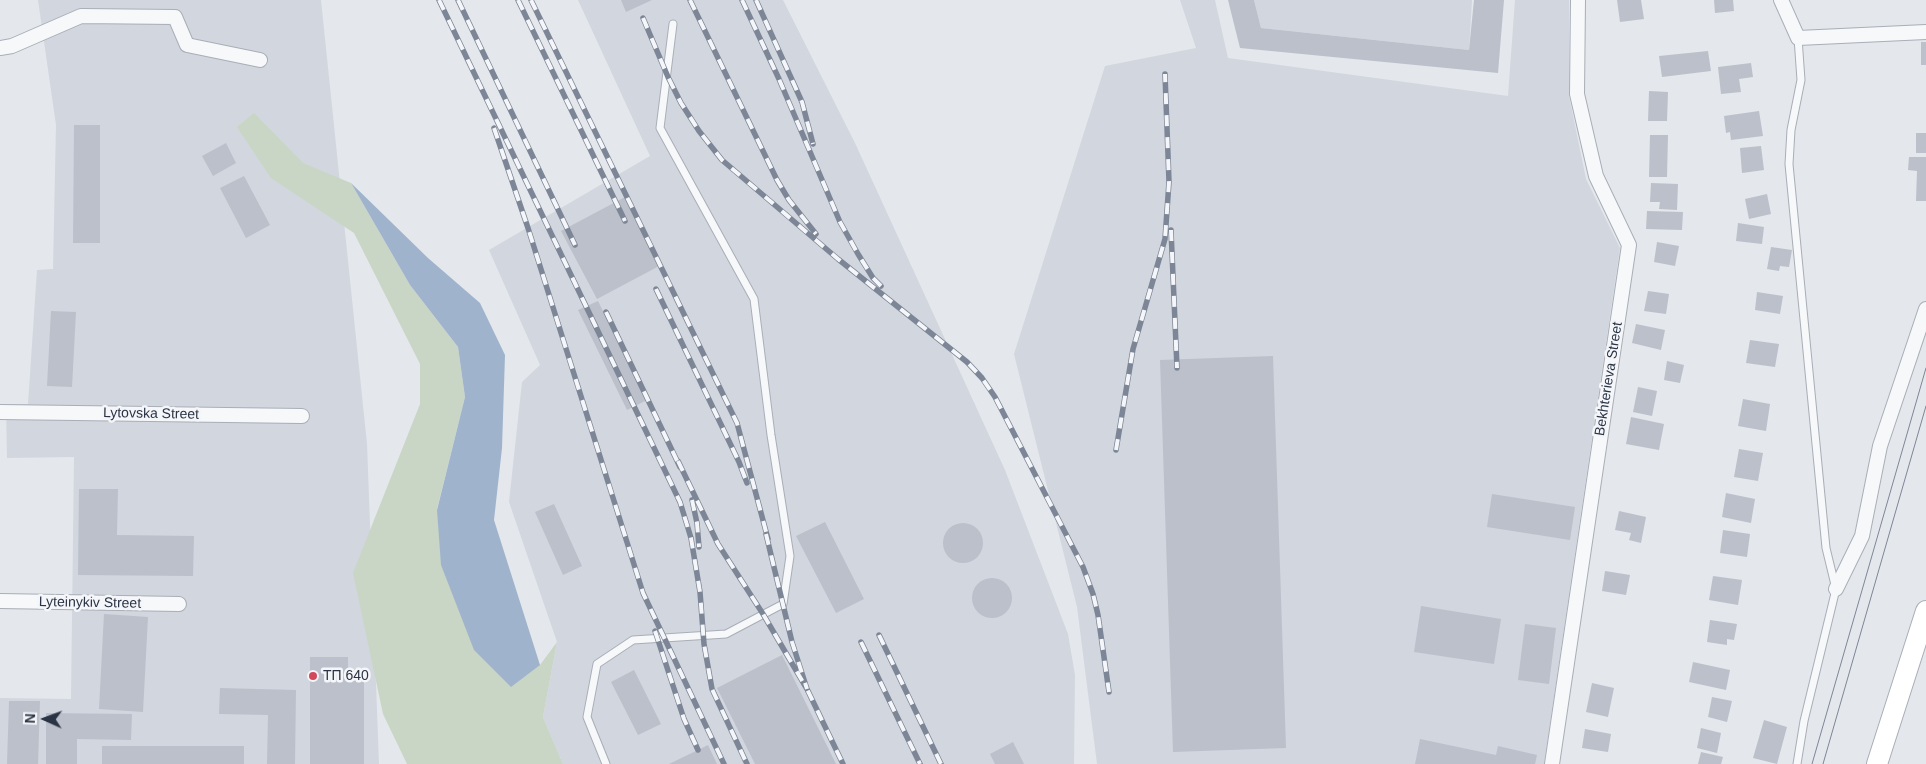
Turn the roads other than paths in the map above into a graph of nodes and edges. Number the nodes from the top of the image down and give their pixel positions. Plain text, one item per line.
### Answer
1 (1578, 0) edge
2 (1781, 0) edge
3 (673, 24) dead end
4 (1926, 32) edge
5 (1798, 38) junction
6 (0, 48) edge
7 (260, 60) dead end
8 (1926, 309) edge
9 (0, 412) edge
10 (302, 416) dead end
11 (1836, 589) junction
12 (0, 601) edge
13 (179, 604) dead end
14 (1926, 611) edge
15 (606, 764) edge
16 (1552, 764) edge
17 (1797, 764) edge
18 (1877, 764) edge

1 - 16 street, Bekhterieva Street
2 - 5 street
3 - 15 lane
4 - 5 street
5 - 11 lane
6 - 7 street
8 - 11 street
9 - 10 street, Lytovska Street
11 - 17 lane
12 - 13 street, Lyteinykiv Street
14 - 18 main road

